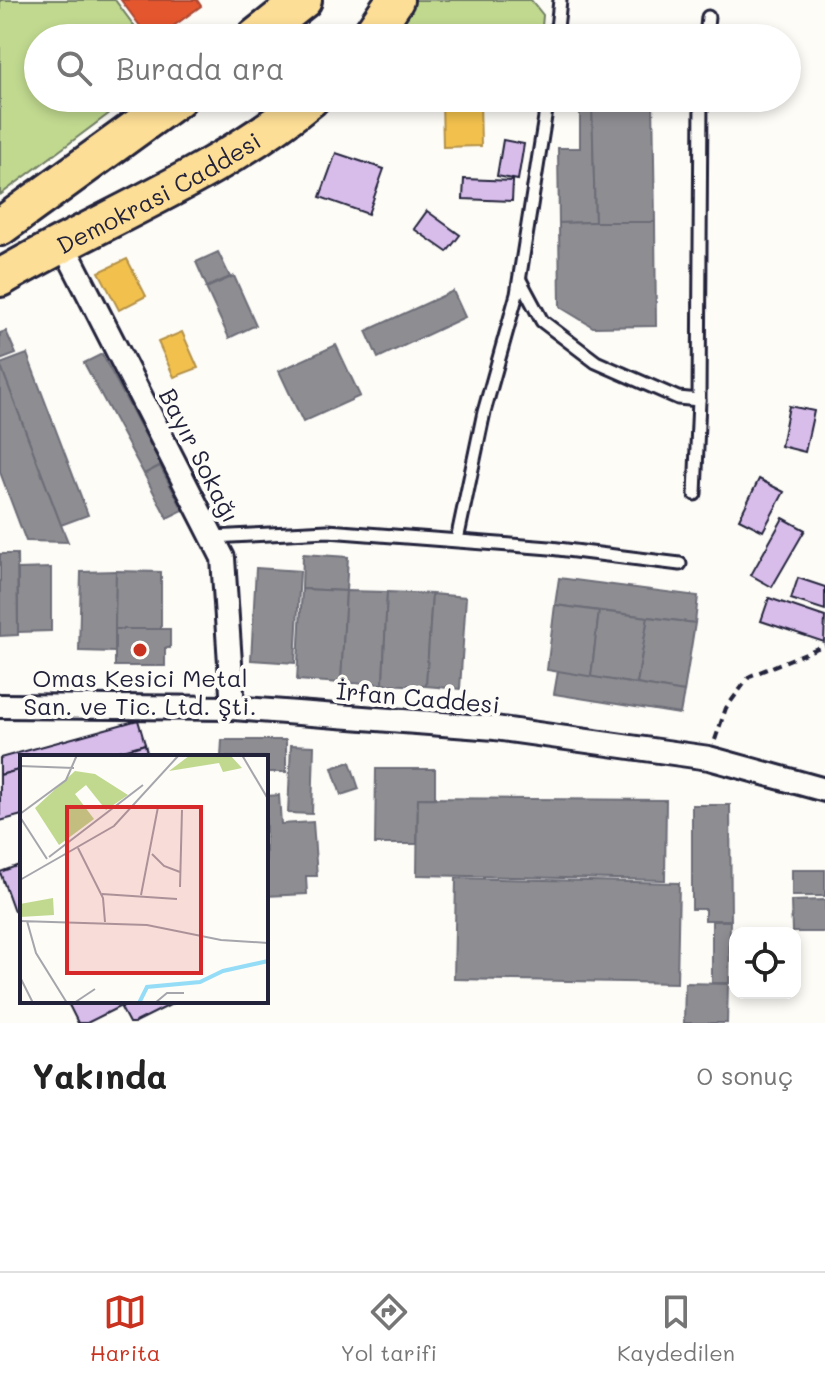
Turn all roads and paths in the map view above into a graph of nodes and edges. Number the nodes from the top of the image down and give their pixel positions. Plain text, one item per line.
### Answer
1 (303, 0) edge
2 (311, 0) edge
3 (560, 0) edge
4 (708, 17) dead end
5 (273, 24) edge
6 (291, 24) edge
7 (557, 24) edge
8 (707, 24) edge
9 (159, 112) edge
10 (278, 112) edge
11 (294, 112) edge
12 (546, 112) edge
13 (701, 112) edge
14 (226, 158) junction
15 (0, 227) edge
16 (62, 242) junction
17 (0, 278) edge
18 (520, 280) junction
19 (699, 400) junction
20 (695, 494) dead end
21 (213, 537) junction
22 (457, 540) junction
23 (680, 564) dead end
24 (825, 645) edge
25 (0, 706) edge
26 (233, 708) junction
27 (709, 758) junction
28 (825, 790) edge

1 - 5 main road
2 - 6 main road
3 - 7 lane
4 - 8 lane
9 - 15 main road, Demokrasi Caddesi
10 - 14 main road
11 - 14 main road, Demokrasi Caddesi
12 - 18 lane
13 - 19 lane
14 - 16 main road, Demokrasi Caddesi
16 - 17 main road, Demokrasi Caddesi
16 - 21 street, Bayır Sokağı
18 - 19 lane
18 - 22 lane
19 - 20 lane
21 - 22 lane
21 - 26 street, Bayır Sokağı
22 - 23 lane
24 - 27 path
25 - 26 street, İrfan Caddesi
26 - 27 street, İrfan Caddesi
27 - 28 street, İrfan Caddesi

